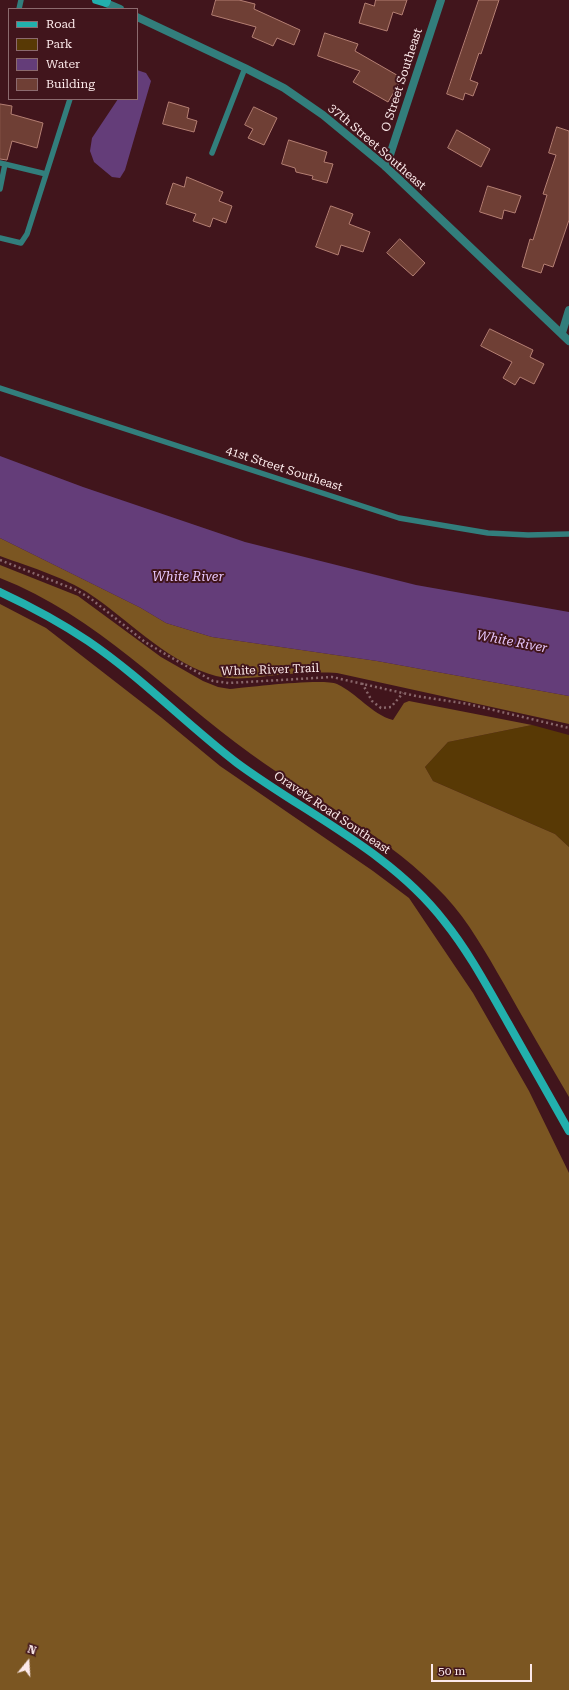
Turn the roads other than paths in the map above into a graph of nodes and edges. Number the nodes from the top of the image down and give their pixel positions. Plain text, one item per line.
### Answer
1 (96, 0) edge
2 (441, 0) edge
3 (105, 4) edge
4 (117, 8) edge
5 (138, 17) edge
6 (245, 68) junction
7 (70, 100) edge
8 (212, 153) dead end
9 (2, 164) edge
10 (386, 167) junction
11 (46, 174) junction
12 (0, 189) edge
13 (0, 238) edge
14 (569, 310) edge
15 (562, 333) junction
16 (569, 341) edge
17 (0, 388) edge
18 (569, 534) edge
19 (0, 592) edge
20 (569, 1131) edge

1 - 3 street
2 - 10 street, O Street Southeast
3 - 4 street
5 - 6 street, 37th Street Southeast
6 - 8 lane
6 - 10 street, 37th Street Southeast
7 - 11 lane
9 - 11 lane
9 - 12 lane
10 - 15 street, 37th Street Southeast
11 - 13 lane
14 - 15 street
15 - 16 street, 37th Street Southeast
17 - 18 lane, 41st Street Southeast
19 - 20 street, Oravetz Road Southeast

